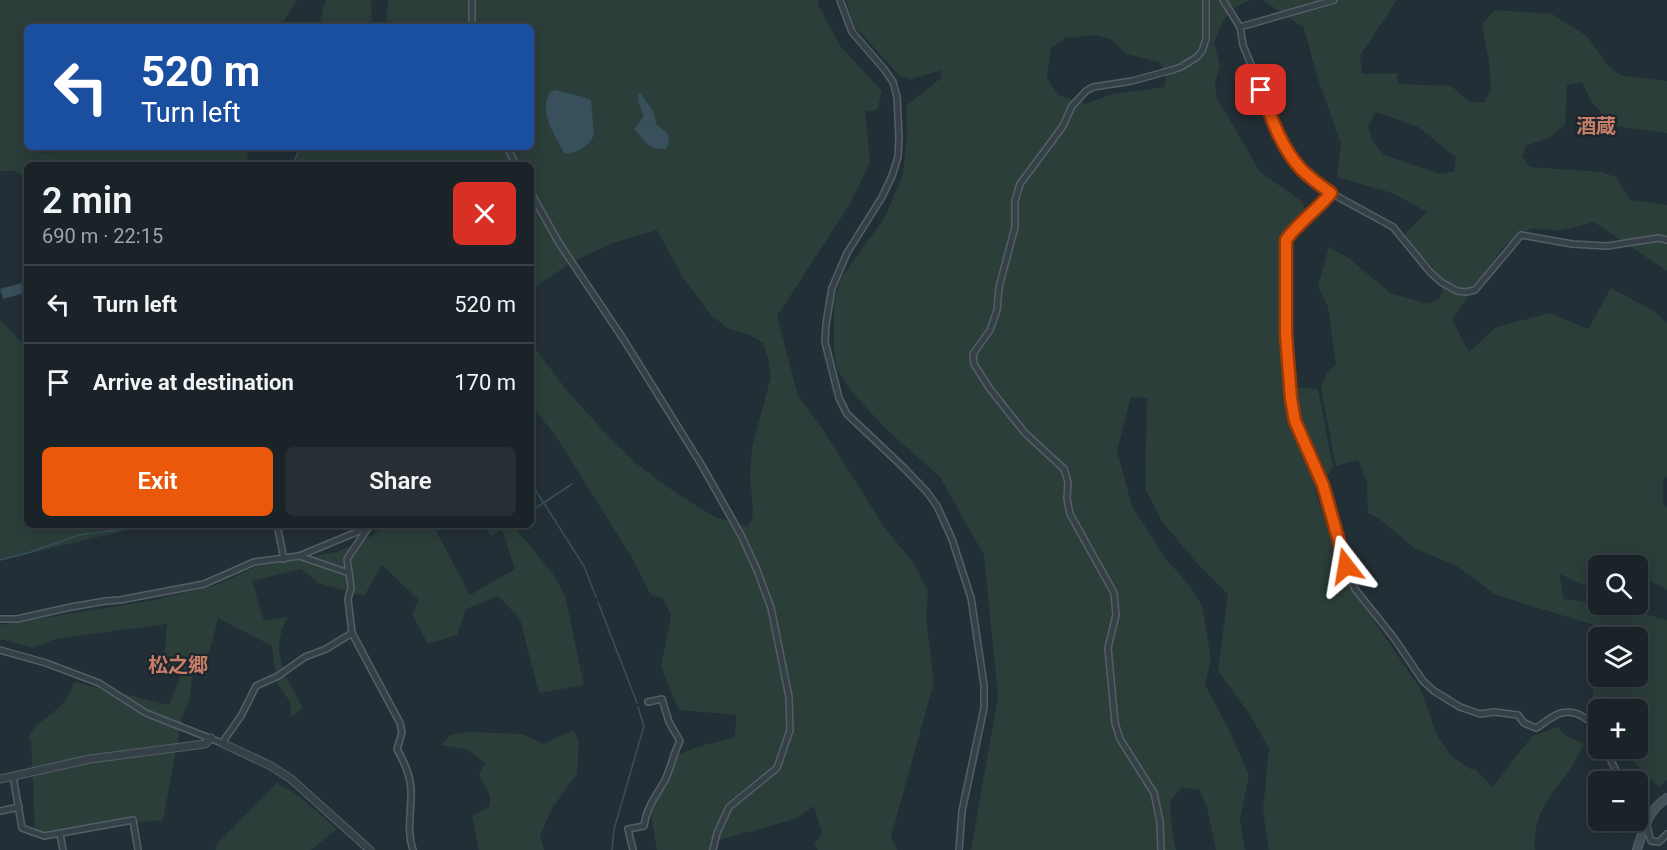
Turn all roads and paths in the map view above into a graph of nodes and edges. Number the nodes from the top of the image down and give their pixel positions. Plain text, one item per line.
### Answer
1 (472, 0) edge
2 (840, 0) edge
3 (1206, 0) edge
4 (1223, 0) edge
5 (1334, 0) edge
6 (472, 24) edge
7 (1240, 27) junction
8 (1331, 193) junction
9 (534, 198) edge
10 (1667, 240) edge
11 (279, 528) edge
12 (365, 528) edge
13 (369, 528) edge
14 (298, 556) junction
15 (284, 559) junction
16 (348, 573) junction
17 (0, 619) edge
18 (352, 633) junction
19 (0, 650) edge
20 (648, 702) dead end
21 (1588, 719) edge
22 (211, 738) junction
23 (222, 743) junction
24 (14, 776) junction
25 (0, 778) edge
26 (1667, 798) edge
27 (19, 807) junction
28 (0, 811) edge
29 (1648, 818) edge
30 (1648, 829) edge
31 (1643, 831) edge
32 (60, 834) junction
33 (1667, 834) edge
34 (63, 850) edge
35 (138, 850) edge
36 (370, 850) edge
37 (413, 850) edge
38 (633, 850) edge
39 (713, 850) edge
40 (958, 850) edge
41 (1161, 850) edge
42 (1637, 850) edge

1 - 6 street
2 - 40 street
3 - 41 street
4 - 7 street
5 - 7 street
7 - 8 street
8 - 10 street
8 - 21 street
9 - 39 street
11 - 15 street
12 - 14 street
13 - 16 street
14 - 15 street
14 - 16 street
15 - 17 street
16 - 18 street
18 - 23 street
18 - 37 street
19 - 22 street
20 - 38 street
22 - 23 street
22 - 24 street
23 - 36 street
24 - 25 street
24 - 27 street
26 - 29 main road
27 - 28 street
27 - 32 street
30 - 33 street
31 - 42 main road
32 - 34 street
32 - 35 street

